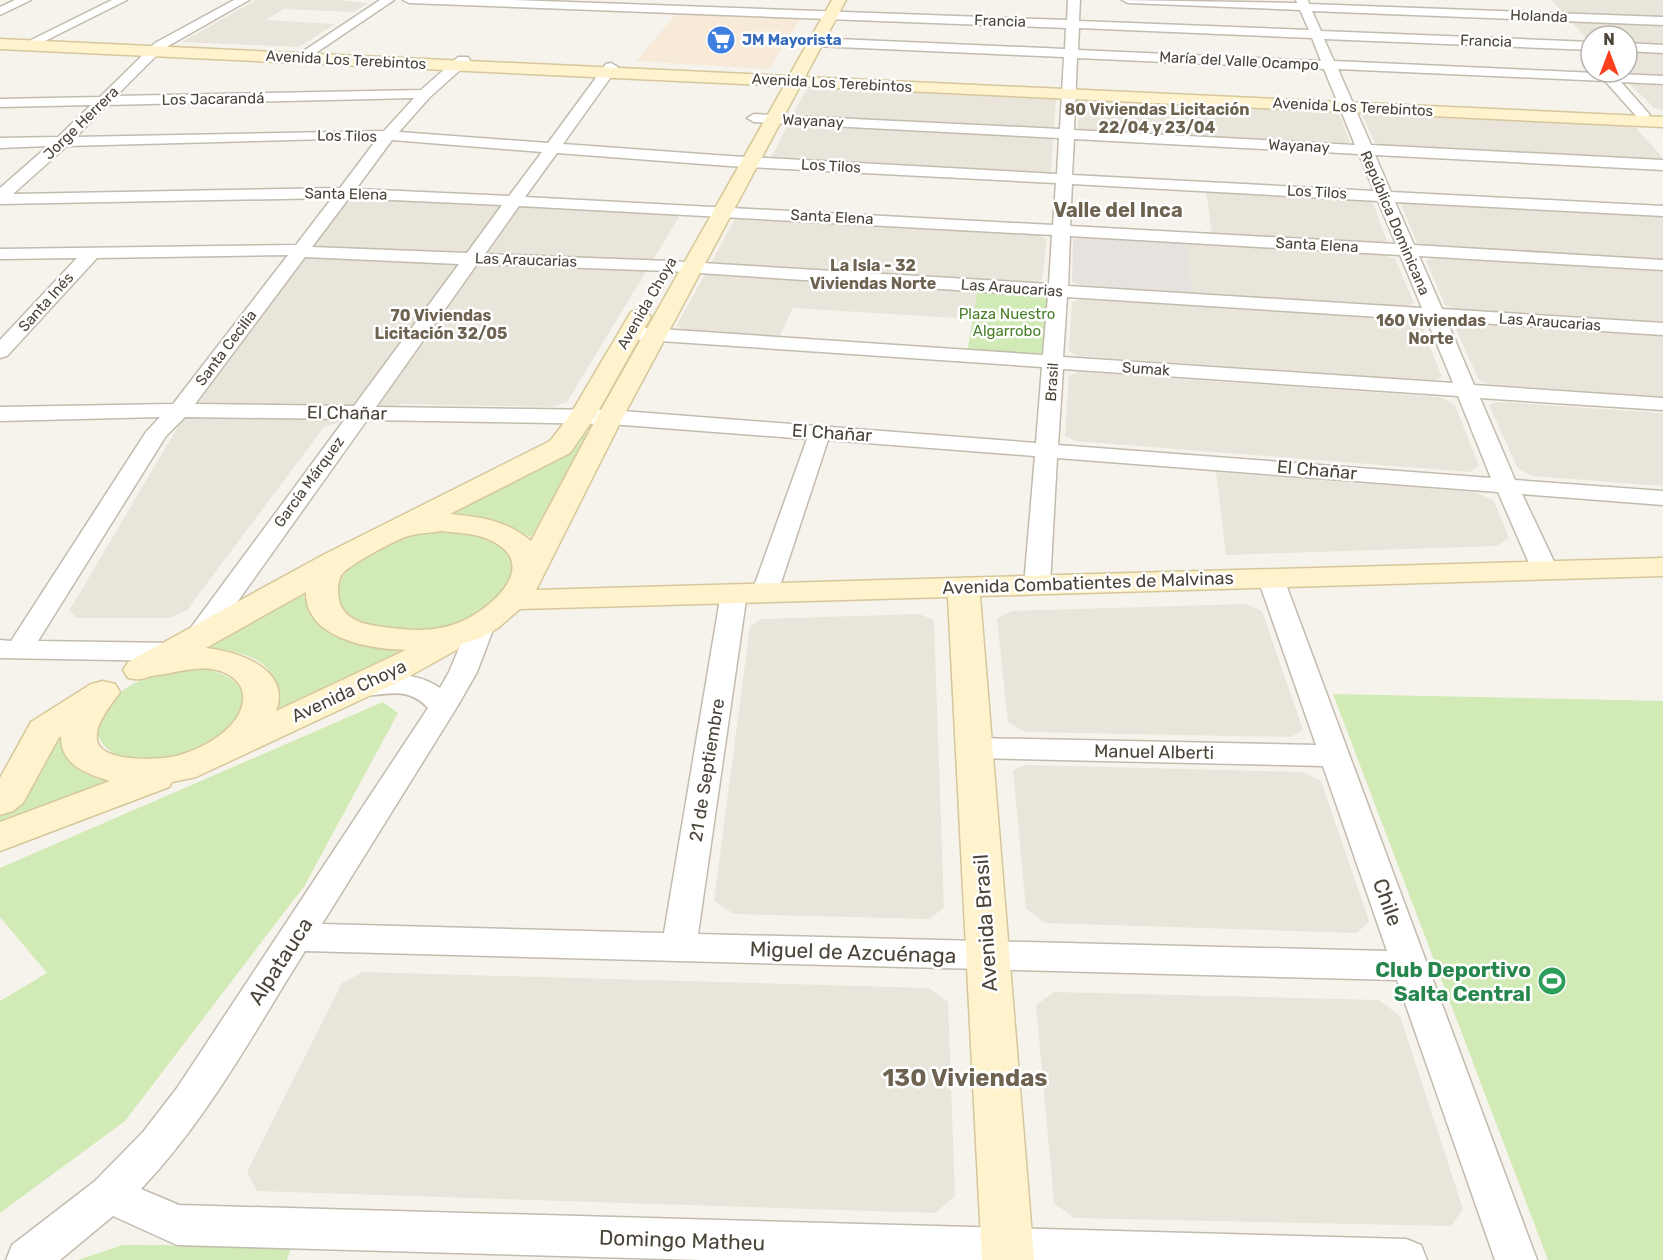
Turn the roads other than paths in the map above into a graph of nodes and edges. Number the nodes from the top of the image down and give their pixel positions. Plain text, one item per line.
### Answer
1 (25, 0) edge
2 (121, 0) edge
3 (243, 0) edge
4 (388, 0) edge
5 (409, 0) edge
6 (839, 0) edge
7 (1074, 0) edge
8 (1128, 0) edge
9 (1539, 0) edge
10 (529, 2) edge
11 (1303, 3) edge
12 (669, 5) edge
13 (823, 10) edge
14 (0, 11) edge
15 (1554, 16) junction
16 (1663, 21) edge
17 (1072, 24) junction
18 (1316, 34) junction
19 (1579, 39) edge
20 (12, 42) edge
21 (815, 42) junction
22 (1579, 46) edge
23 (1639, 48) edge
24 (158, 49) junction
25 (1663, 49) edge
26 (1070, 54) junction
27 (303, 55) junction
28 (460, 63) junction
29 (1329, 65) junction
30 (609, 70) junction
31 (1579, 74) edge
32 (787, 78) junction
33 (1639, 78) edge
34 (1663, 80) edge
35 (1617, 84) edge
36 (1069, 91) junction
37 (425, 94) junction
38 (104, 101) junction
39 (0, 103) edge
40 (1345, 104) junction
41 (1654, 118) edge
42 (764, 119) junction
43 (1066, 134) junction
44 (387, 137) junction
45 (1663, 137) edge
46 (62, 142) junction
47 (0, 143) edge
48 (550, 149) junction
49 (1364, 150) junction
50 (739, 161) junction
51 (1663, 165) edge
52 (1064, 179) junction
53 (345, 193) junction
54 (1385, 196) junction
55 (0, 198) edge
56 (513, 201) junction
57 (712, 210) junction
58 (1663, 211) edge
59 (1061, 231) junction
60 (1408, 250) junction
61 (299, 251) junction
62 (91, 253) junction
63 (0, 254) edge
64 (471, 258) junction
65 (1663, 265) edge
66 (680, 267) junction
67 (1058, 291) junction
68 (1435, 314) junction
69 (1663, 329) edge
70 (630, 333) junction
71 (654, 335) junction
72 (0, 352) edge
73 (1053, 362) junction
74 (1466, 390) junction
75 (1663, 404) edge
76 (179, 410) junction
77 (359, 413) junction
78 (0, 414) edge
79 (582, 417) junction
80 (609, 417) junction
81 (820, 432) junction
82 (1047, 449) junction
83 (1506, 485) junction
84 (1660, 501) edge
85 (398, 529) junction
86 (333, 563) junction
87 (1663, 567) edge
88 (1545, 570) junction
89 (529, 573) junction
90 (1271, 579) junction
91 (1037, 585) junction
92 (963, 587) junction
93 (749, 593) junction
94 (512, 600) junction
95 (472, 628) junction
96 (185, 644) junction
97 (10, 649) edge
98 (140, 670) junction
99 (359, 687) junction
100 (103, 692) junction
101 (443, 707) junction
102 (235, 743) junction
103 (974, 748) junction
104 (1335, 756) junction
105 (183, 768) junction
106 (0, 801) edge
107 (0, 837) edge
108 (296, 937) junction
109 (679, 947) junction
110 (988, 956) junction
111 (1410, 966) junction
112 (109, 1194) junction
113 (1007, 1254) edge
114 (27, 1260) edge
115 (1406, 1260) edge
116 (1516, 1260) edge

1 - 14 street
2 - 20 street
3 - 24 street, Jorge Herrera
4 - 27 street
5 - 10 street, Francia
6 - 13 main road, Avenida Choya
7 - 17 street, Brasil
8 - 11 street, Holanda
9 - 15 street
10 - 12 street, Francia
11 - 15 street, Holanda
11 - 18 street, República Dominicana
12 - 13 street, Francia
13 - 17 street, Francia
13 - 21 main road, Avenida Choya
13 - 32 main road, Avenida Choya
15 - 16 street, Holanda
15 - 19 street
17 - 18 street, Francia
17 - 26 street, Brasil
18 - 22 street, Francia
18 - 29 street, República Dominicana
20 - 24 main road, Avenida Los Terebintos
21 - 26 street, María del Valle Ocampo
21 - 32 main road, Avenida Choya
23 - 25 street
24 - 27 main road, Avenida Los Terebintos
24 - 38 street, Jorge Herrera
26 - 29 street, María del Valle Ocampo
26 - 36 street, Brasil
27 - 28 main road, Avenida Los Terebintos
28 - 30 main road, Avenida Los Terebintos
28 - 37 street, Santa Cecilia
29 - 31 street, María del Valle Ocampo
29 - 40 street, República Dominicana
30 - 32 main road, Avenida Los Terebintos
30 - 48 street, García Márquez
32 - 36 main road, Avenida Los Terebintos
32 - 42 main road, Avenida Choya
33 - 34 street, María del Valle Ocampo
35 - 41 street
36 - 40 main road, Avenida Los Terebintos
36 - 43 street, Brasil
37 - 38 street, Los Jacarandá
37 - 44 street, Santa Cecilia
38 - 39 street, Los Jacarandá
38 - 46 street, Jorge Herrera
40 - 41 main road, Avenida Los Terebintos
40 - 49 street, República Dominicana
41 - 45 main road
42 - 43 street, Wayanay
42 - 50 main road, Avenida Choya
43 - 49 street, Wayanay
43 - 52 street, Brasil
44 - 46 street, Los Tilos
44 - 48 street, Los Tilos
44 - 53 street, Santa Cecilia
46 - 47 street, Los Tilos
46 - 55 street, Jorge Herrera
48 - 50 street, Los Tilos
48 - 56 street, García Márquez
49 - 51 street, Wayanay
49 - 54 street, República Dominicana
50 - 52 street, Los Tilos
50 - 57 main road, Avenida Choya
52 - 54 street, Los Tilos
52 - 59 street, Brasil
53 - 55 street, Santa Elena
53 - 56 street, Santa Elena
53 - 61 street, Santa Cecilia
54 - 58 street, Los Tilos
54 - 60 street, República Dominicana
56 - 57 street, Santa Elena
56 - 64 street, García Márquez
57 - 59 street, Santa Elena
57 - 66 main road, Avenida Choya
59 - 60 street, Santa Elena
59 - 67 street, Brasil
60 - 65 street, Santa Elena
60 - 68 street, República Dominicana
61 - 62 street, Las Araucarias
61 - 64 street, Las Araucarias
61 - 76 street, Santa Cecilia
62 - 63 street, Las Araucarias
62 - 72 street, Santa Inés
64 - 66 street, Las Araucarias
64 - 77 street, García Márquez
66 - 67 street, Las Araucarias
66 - 70 main road, Avenida Choya
66 - 71 main road, Avenida Choya
67 - 68 street, Las Araucarias
67 - 73 street, Brasil
68 - 69 street, Las Araucarias
68 - 74 street, República Dominicana
70 - 71 street, Sumak
70 - 79 main road, Avenida Choya
71 - 73 street, Sumak
71 - 80 main road, Avenida Choya
73 - 74 street, Sumak
73 - 82 street, Brasil
74 - 75 street, Sumak
74 - 83 street, República Dominicana
76 - 77 street, El Chañar
76 - 78 street, El Chañar
76 - 97 street, Santa Cecilia
77 - 79 street, El Chañar
77 - 96 street, García Márquez
79 - 80 street, El Chañar
79 - 85 main road, Avenida Choya
80 - 81 street, El Chañar
80 - 89 main road, Avenida Choya
81 - 82 street, El Chañar
81 - 93 street, 21 de Septiembre
82 - 83 street, El Chañar
82 - 91 street, Brasil
83 - 84 street, El Chañar
83 - 88 street, República Dominicana
85 - 86 main road, Avenida Choya
85 - 89 main road
86 - 95 main road
86 - 96 main road
87 - 88 main road, Avenida Combatientes de Malvinas
88 - 90 main road, Avenida Combatientes de Malvinas
89 - 94 main road, Avenida Choya
90 - 91 main road, Avenida Combatientes de Malvinas
90 - 104 street, Chile
91 - 92 main road, Avenida Combatientes de Malvinas
92 - 93 main road, Avenida Combatientes de Malvinas
92 - 103 main road, Avenida Brasil
93 - 94 main road, Avenida Combatientes de Malvinas
93 - 109 street, 21 de Septiembre
94 - 95 main road, Avenida Choya
95 - 99 main road, Avenida Choya
95 - 101 street, Alpatauca
96 - 97 street
96 - 98 main road
98 - 100 main road
98 - 102 main road
99 - 101 street
99 - 102 main road, Avenida Choya
100 - 105 main road
100 - 106 main road
101 - 108 street, Alpatauca
102 - 105 main road
103 - 104 street, Manuel Alberti
103 - 110 main road, Avenida Brasil
104 - 111 street, Chile
105 - 107 main road
108 - 109 street, Miguel de Azcuénaga
108 - 112 street, Alpatauca
109 - 110 street, Miguel de Azcuénaga
110 - 111 street, Miguel de Azcuénaga
110 - 113 main road, Avenida Brasil
111 - 116 street, Chile
112 - 113 street, Domingo Matheu
112 - 114 street, Alpatauca
113 - 115 street, Domingo Matheu

